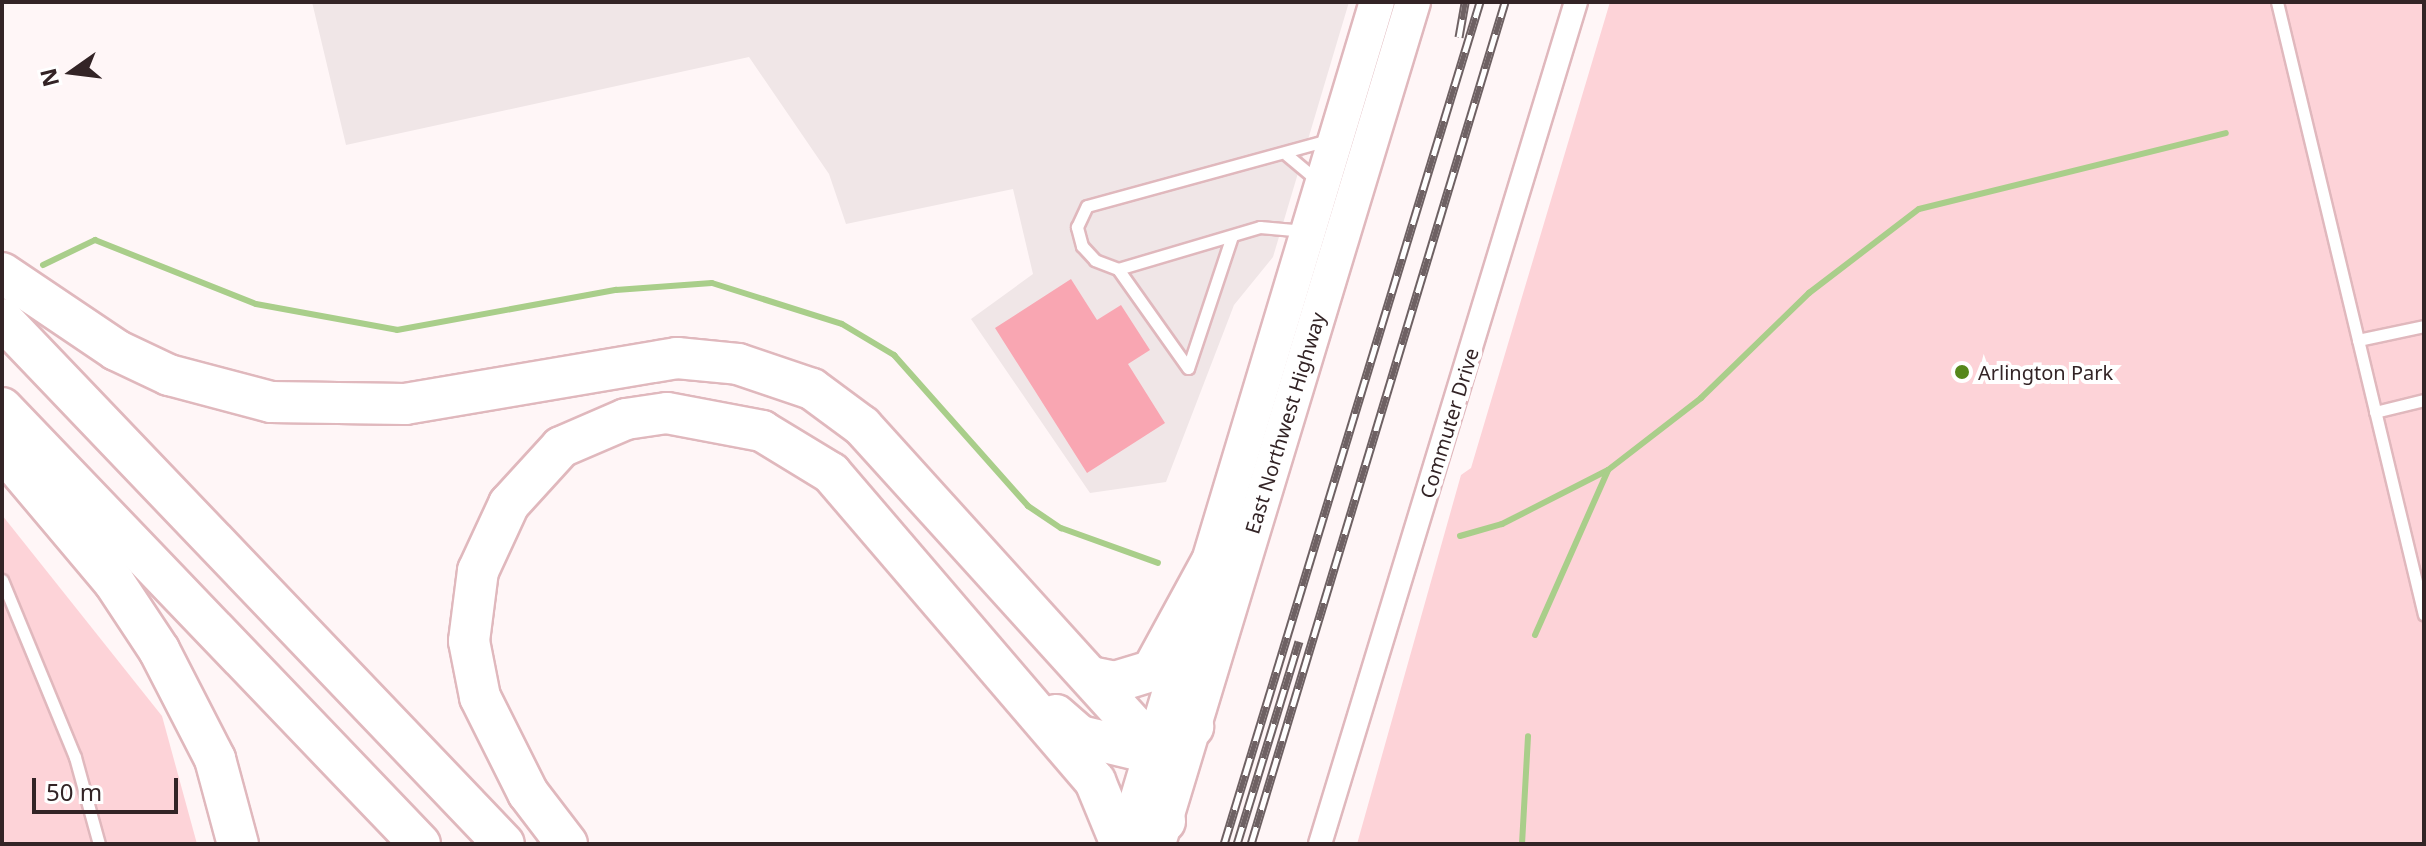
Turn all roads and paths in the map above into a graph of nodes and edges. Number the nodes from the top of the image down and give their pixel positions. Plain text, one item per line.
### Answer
1 (1377, 2) edge
2 (1413, 2) edge
3 (1576, 2) edge
4 (2277, 2) edge
5 (1337, 137) junction
6 (1287, 155) junction
7 (1322, 189) junction
8 (1309, 233) junction
9 (1232, 236) junction
10 (1336, 255) junction
11 (1118, 269) junction
12 (2, 273) edge
13 (2, 319) edge
14 (2424, 326) edge
15 (2358, 340) junction
16 (2424, 400) edge
17 (2, 408) edge
18 (2375, 412) junction
19 (2, 449) edge
20 (1211, 563) junction
21 (2, 580) edge
22 (2424, 615) edge
23 (998, 660) junction
24 (1095, 678) junction
25 (1193, 727) junction
26 (1155, 754) junction
27 (1162, 832) edge
28 (99, 844) edge
29 (238, 844) edge
30 (420, 844) edge
31 (504, 844) edge
32 (567, 844) edge
33 (1123, 844) edge
34 (1320, 844) edge

1 - 5 main road, East Northwest Highway
2 - 10 main road, East Northwest Highway
3 - 34 street, Commuter Drive
4 - 15 lane
5 - 6 lane
5 - 7 main road, East Northwest Highway
6 - 7 lane
6 - 11 lane
7 - 8 main road, East Northwest Highway
8 - 9 lane
8 - 10 main road
8 - 20 main road, East Northwest Highway
9 - 11 lane
9 - 11 lane
10 - 25 main road, East Northwest Highway
12 - 24 highway
13 - 31 highway
14 - 15 lane
15 - 18 lane
16 - 18 lane
17 - 30 highway
18 - 22 lane
19 - 29 highway
20 - 24 highway
20 - 26 main road, East Northwest Highway
21 - 28 lane
23 - 26 highway
23 - 32 highway
23 - 33 highway
24 - 26 highway
25 - 26 highway
25 - 27 main road, East Northwest Highway
26 - 27 highway
26 - 33 main road, East Northwest Highway

